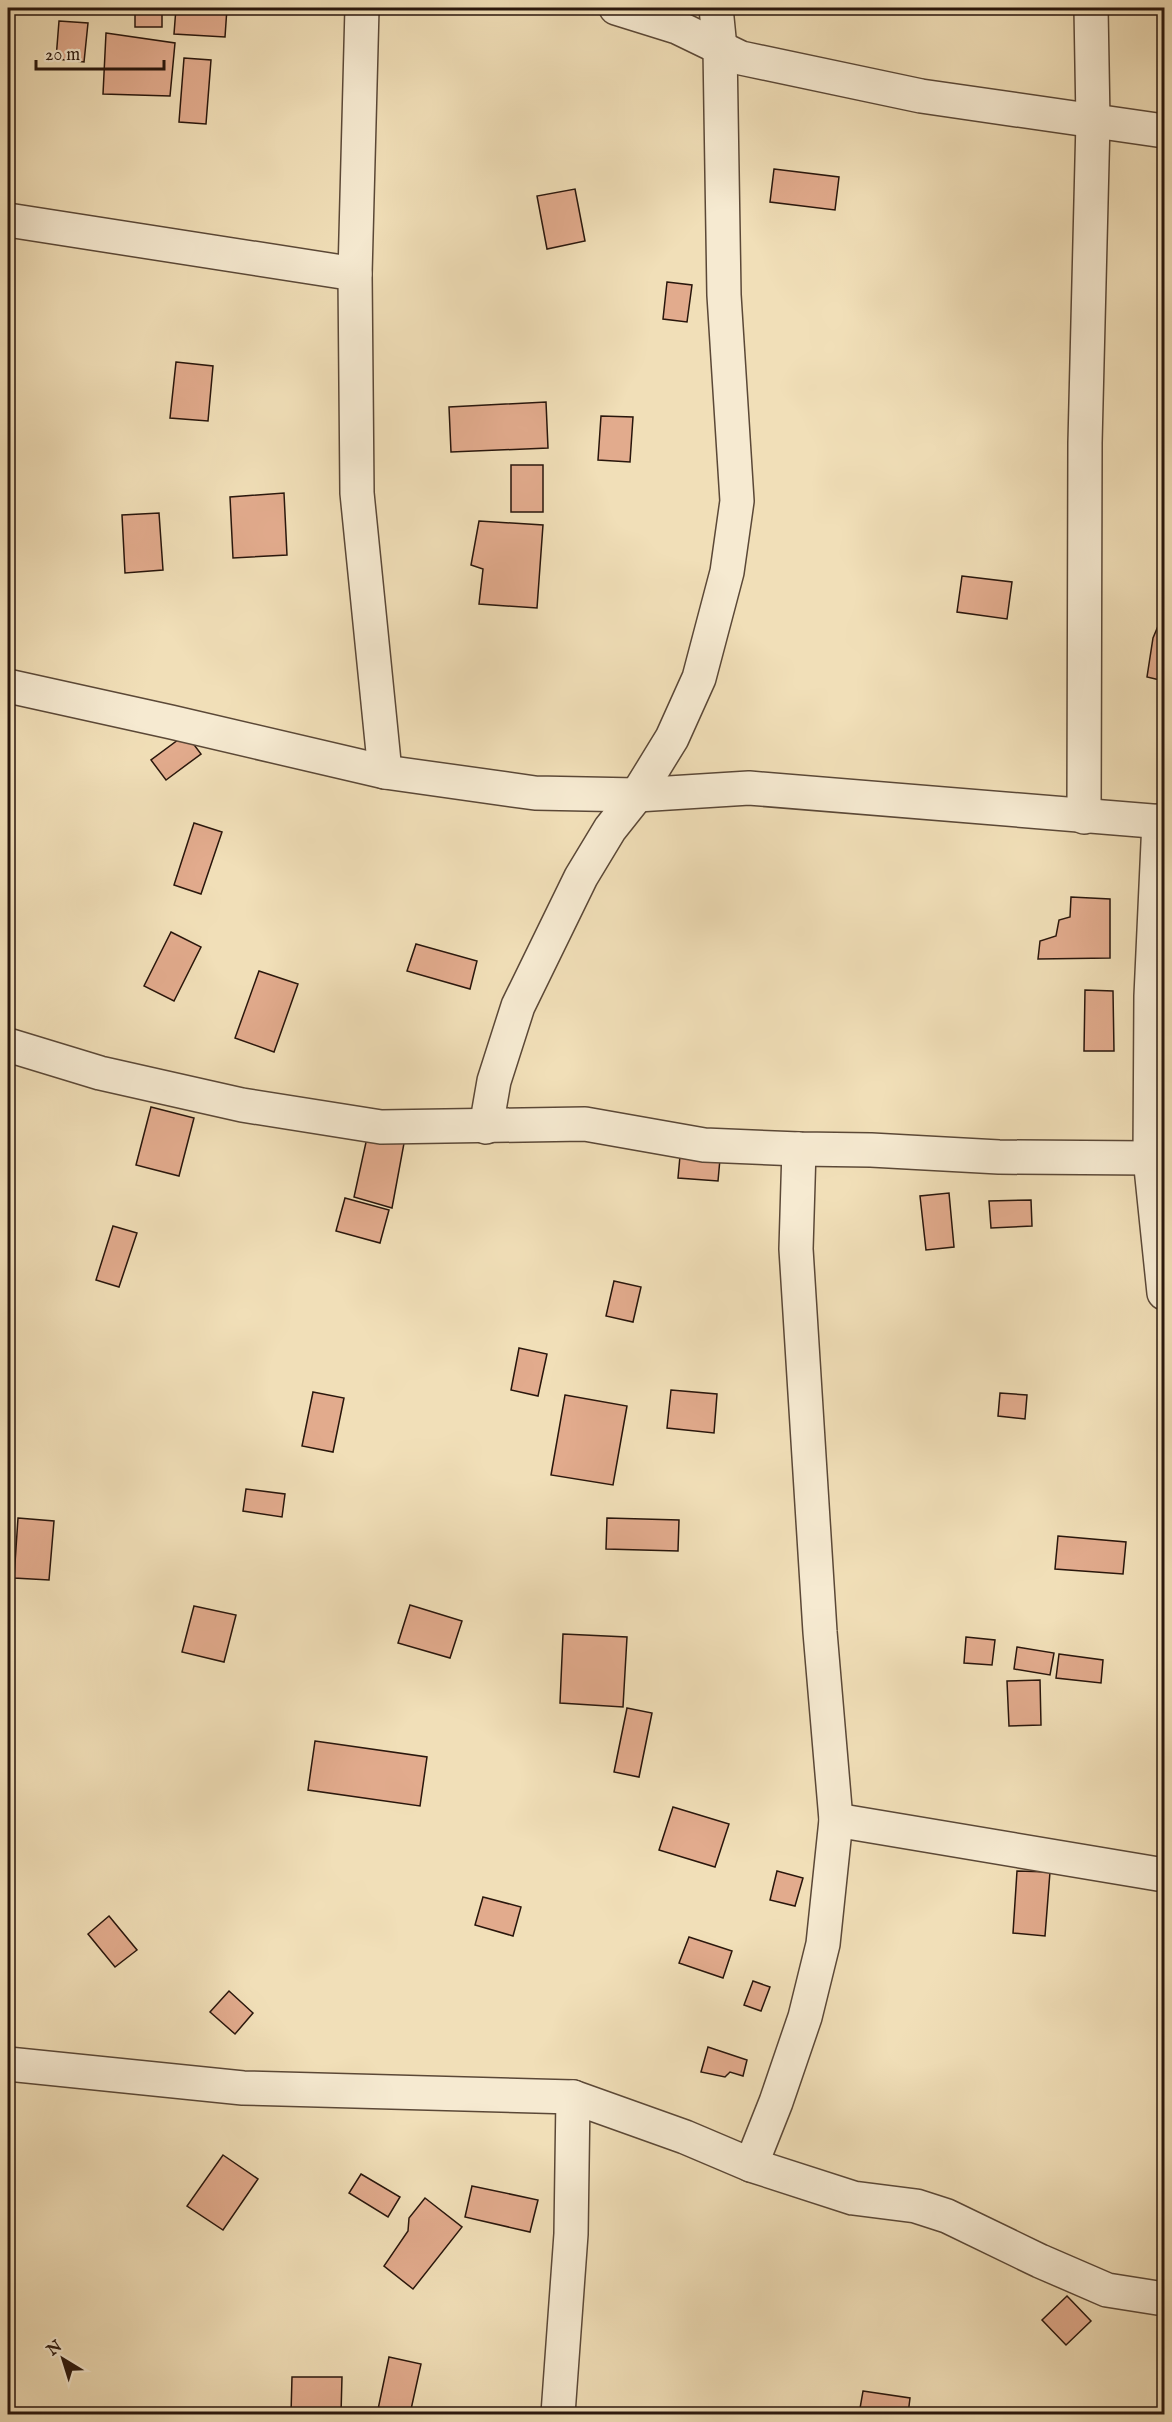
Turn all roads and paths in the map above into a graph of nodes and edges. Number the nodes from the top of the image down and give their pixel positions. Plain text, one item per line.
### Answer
1 (362, 8) edge
2 (616, 8) edge
3 (716, 8) edge
4 (1091, 8) edge
5 (720, 48) junction
6 (1093, 121) junction
7 (1164, 131) edge
8 (8, 220) edge
9 (355, 274) junction
10 (8, 686) edge
11 (385, 772) junction
12 (637, 795) junction
13 (1084, 817) junction
14 (1162, 821) edge
15 (8, 1045) edge
16 (486, 1127) junction
17 (799, 1149) junction
18 (1157, 1159) edge
19 (1164, 1293) edge
20 (836, 1820) junction
21 (1164, 1875) edge
22 (8, 2064) edge
23 (573, 2097) junction
24 (751, 2164) junction
25 (1164, 2299) edge
26 (558, 2415) edge

1 - 9 street
2 - 5 street
3 - 5 street
4 - 6 street
5 - 6 street
5 - 12 street
6 - 7 street
6 - 13 street
8 - 9 street
9 - 11 street
10 - 11 street
11 - 12 street
12 - 13 street
12 - 16 street
13 - 14 street
14 - 18 street
15 - 16 street
16 - 17 street
17 - 18 street
17 - 20 street
18 - 19 street
20 - 21 street
20 - 24 street
22 - 23 street
23 - 24 street
23 - 26 street
24 - 25 street

